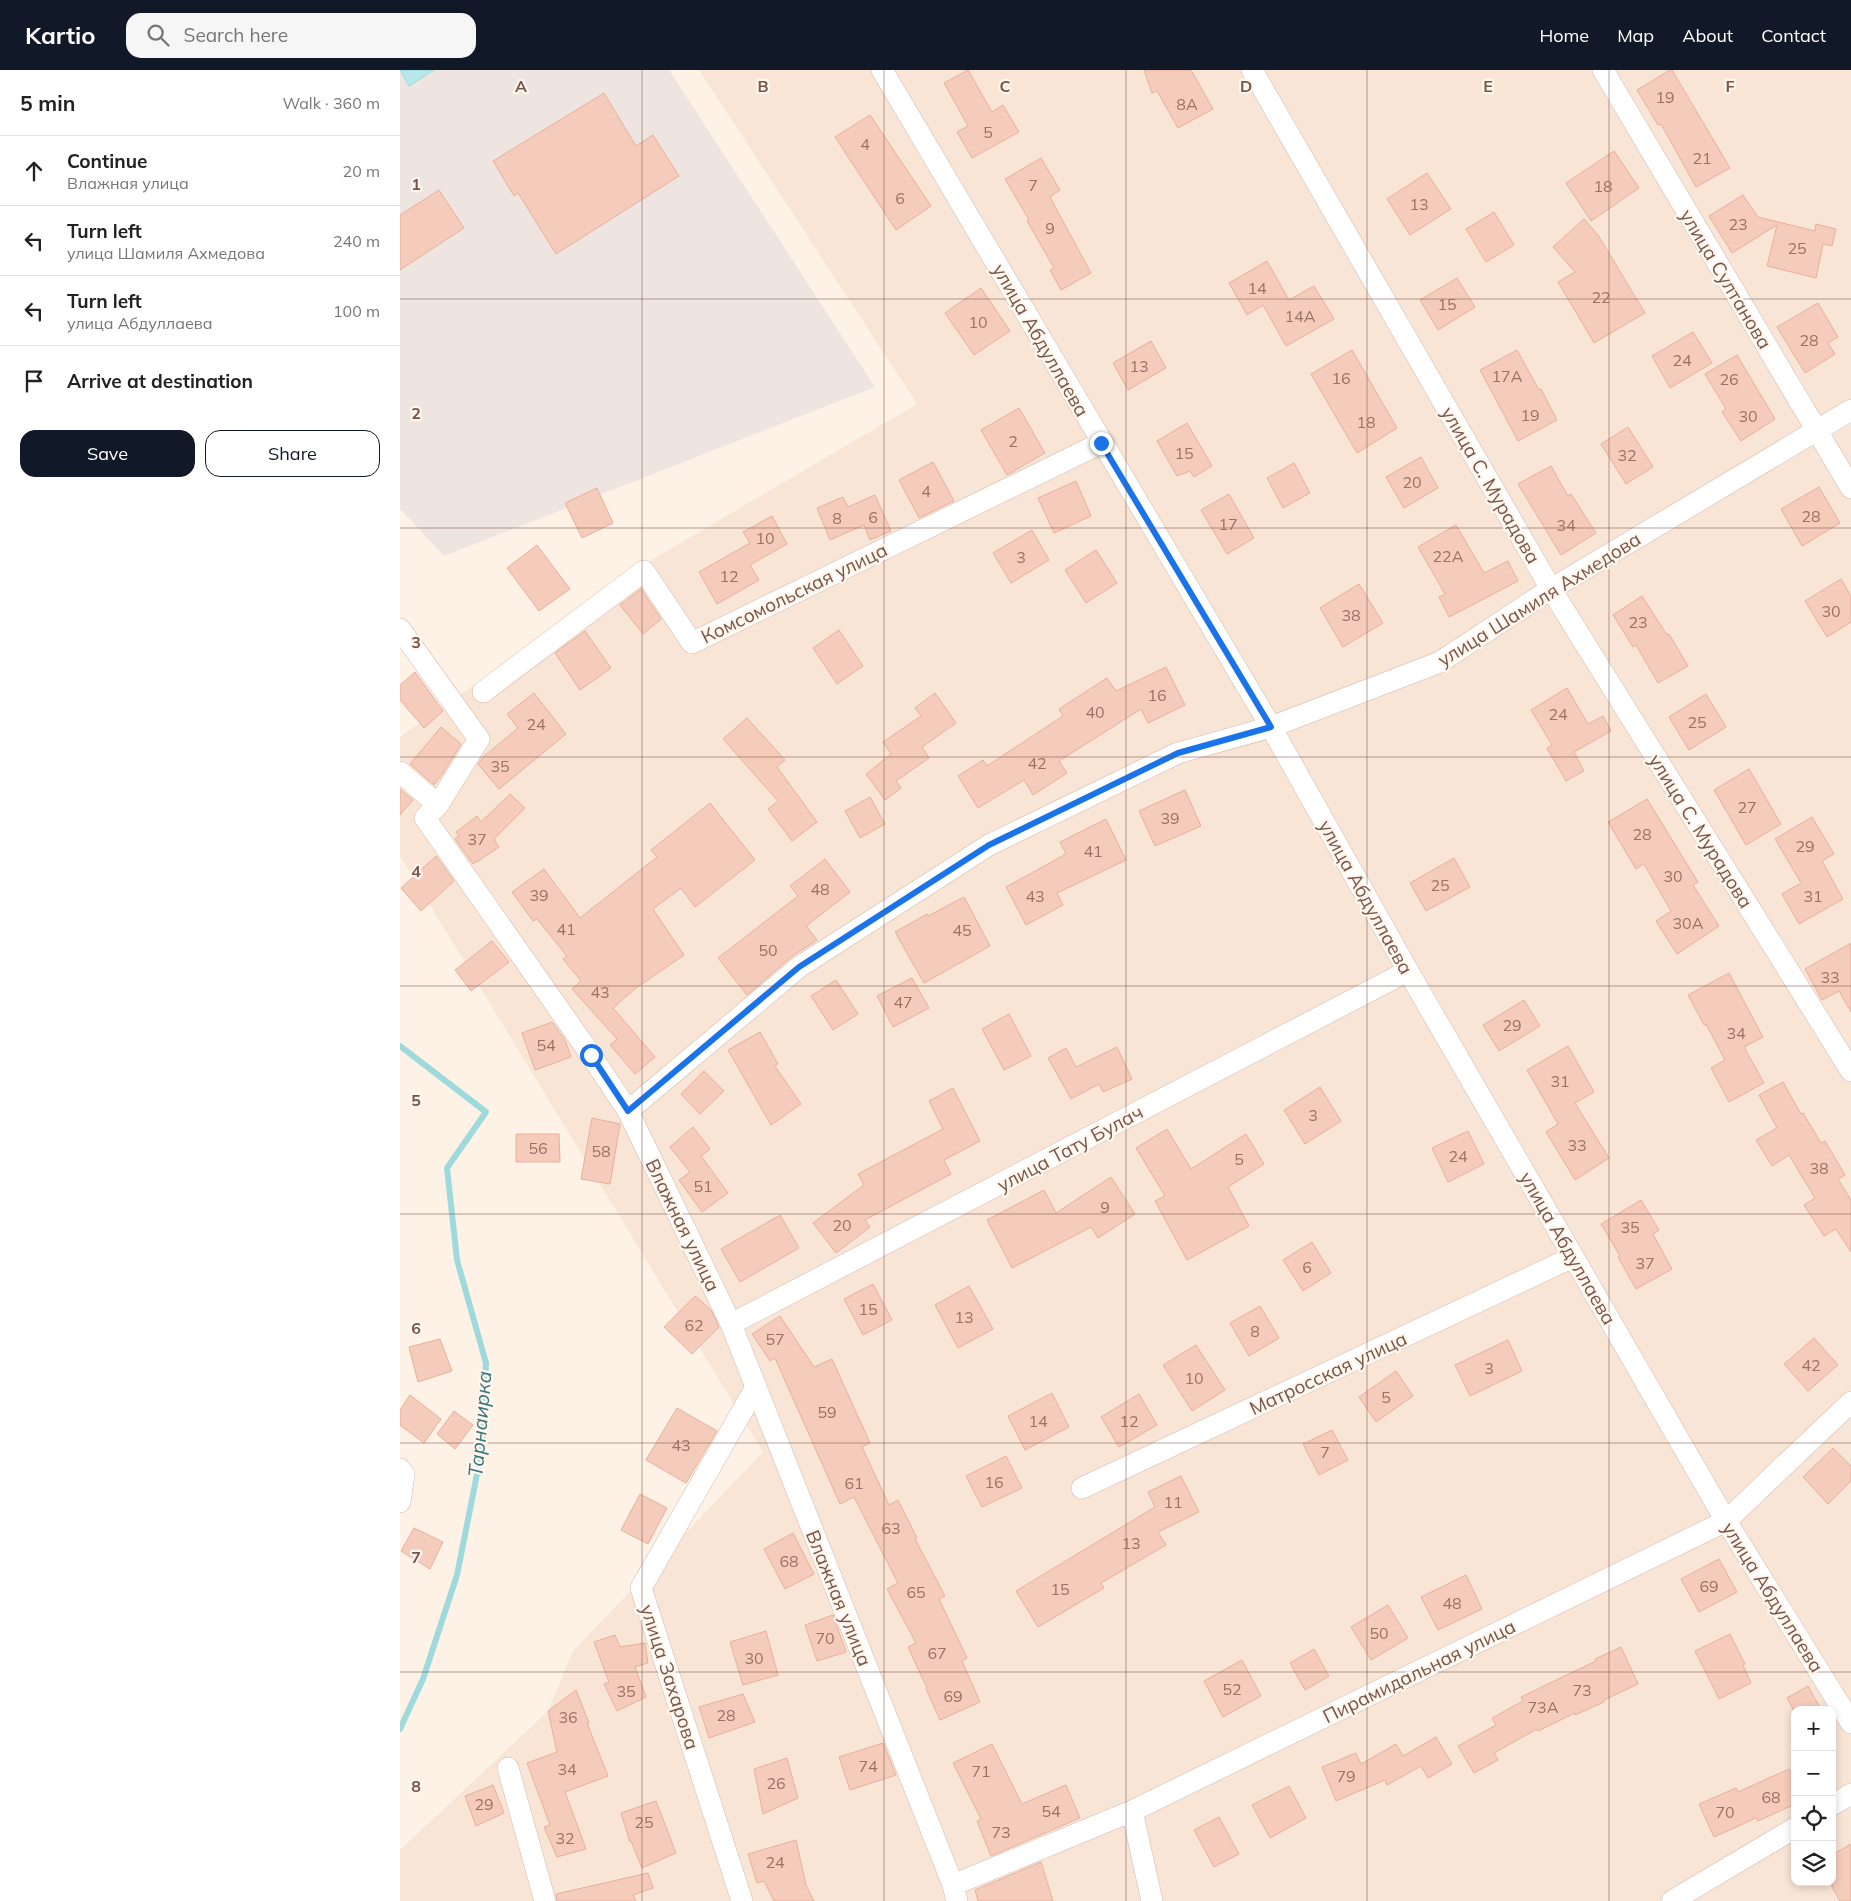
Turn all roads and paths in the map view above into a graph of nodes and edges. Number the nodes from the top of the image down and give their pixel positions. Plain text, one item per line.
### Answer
1 (882, 70) edge
2 (1252, 70) edge
3 (1603, 70) edge
4 (1851, 410) edge
5 (1816, 431) junction
6 (1101, 443) junction
7 (1851, 488) edge
8 (1551, 589) junction
9 (400, 629) edge
10 (483, 692) dead end
11 (1271, 727) junction
12 (400, 772) edge
13 (438, 805) junction
14 (1408, 971) junction
15 (1851, 1071) edge
16 (628, 1111) junction
17 (1573, 1257) junction
18 (732, 1324) junction
19 (756, 1387) junction
20 (1851, 1402) edge
21 (400, 1469) edge
22 (1082, 1488) dead end
23 (400, 1502) edge
24 (1726, 1520) junction
25 (1851, 1723) edge
26 (508, 1768) dead end
27 (1132, 1811) junction
28 (1791, 1830) edge
29 (955, 1893) edge
30 (545, 1901) edge
31 (742, 1901) edge
32 (1152, 1901) edge
33 (1672, 1901) edge

1 - 6 street, улица Абдуллаева
2 - 8 street, улица С. Мурадова
3 - 5 street, улица Султанова
4 - 5 street, улица Шамиля Ахмедова
5 - 7 street, улица Султанова
5 - 8 street, улица Шамиля Ахмедова
6 - 10 street, Комсомольская улица
6 - 11 street, улица Абдуллаева
8 - 11 street, улица Шамиля Ахмедова
8 - 15 street, улица С. Мурадова
9 - 13 street, Влажная улица
11 - 14 street, улица Абдуллаева
11 - 16 street, улица Шамиля Ахмедова
12 - 13 street
13 - 16 street, Влажная улица
14 - 17 street, улица Абдуллаева
14 - 18 street, улица Тату Булач
16 - 18 street, Влажная улица
17 - 22 street, Матросская улица
17 - 24 street, улица Абдуллаева
18 - 19 street, Влажная улица
19 - 29 street, Влажная улица
19 - 31 street, улица Захарова
20 - 24 street, Пирамидальная улица
21 - 23 street
24 - 25 street, улица Абдуллаева
24 - 27 street, Пирамидальная улица
26 - 30 street
27 - 29 street, Пирамидальная улица
27 - 32 street
28 - 33 street

